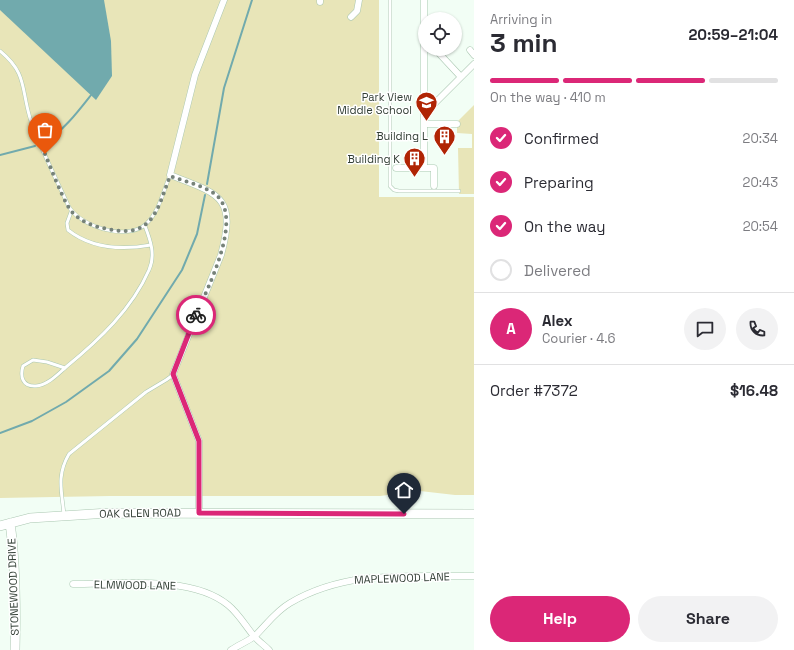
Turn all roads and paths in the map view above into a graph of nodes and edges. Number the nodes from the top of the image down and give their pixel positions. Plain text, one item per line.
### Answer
1 (224, 0) edge
2 (359, 0) edge
3 (390, 0) edge
4 (424, 0) edge
5 (424, 12) edge
6 (351, 17) dead end
7 (0, 51) edge
8 (424, 56) edge
9 (442, 56) edge
10 (474, 64) edge
11 (461, 77) junction
12 (424, 114) junction
13 (424, 124) junction
14 (457, 124) dead end
15 (396, 168) dead end
16 (424, 168) junction
17 (170, 176) junction
18 (434, 186) dead end
19 (459, 191) dead end
20 (71, 212) junction
21 (145, 226) junction
22 (151, 245) junction
23 (65, 368) junction
24 (173, 374) junction
25 (199, 513) junction
26 (474, 514) edge
27 (64, 515) junction
28 (10, 523) junction
29 (0, 526) edge
30 (474, 576) edge
31 (74, 584) dead end
32 (254, 636) junction
33 (15, 650) edge
34 (232, 650) edge
35 (269, 650) edge

1 - 17 street
2 - 6 street
3 - 19 lane
4 - 5 street
7 - 20 lane
8 - 12 street
9 - 11 street
10 - 11 street
11 - 12 street
12 - 13 street
13 - 14 street
13 - 16 street
15 - 16 street
16 - 18 street
17 - 21 lane
17 - 24 street
20 - 21 lane
20 - 22 lane
21 - 22 lane
22 - 23 lane
23 - 23 lane
24 - 25 street
24 - 27 lane
25 - 26 main road, OAK GLEN ROAD
25 - 27 main road, OAK GLEN ROAD
27 - 28 main road, OAK GLEN ROAD
28 - 29 main road, OAK GLEN ROAD
28 - 33 main road, STONEWOOD DRIVE
30 - 32 street, MAPLEWOOD LANE
31 - 32 street, ELMWOOD LANE
32 - 34 street, MAPLEWOOD LANE
32 - 35 street, ELMWOOD LANE

